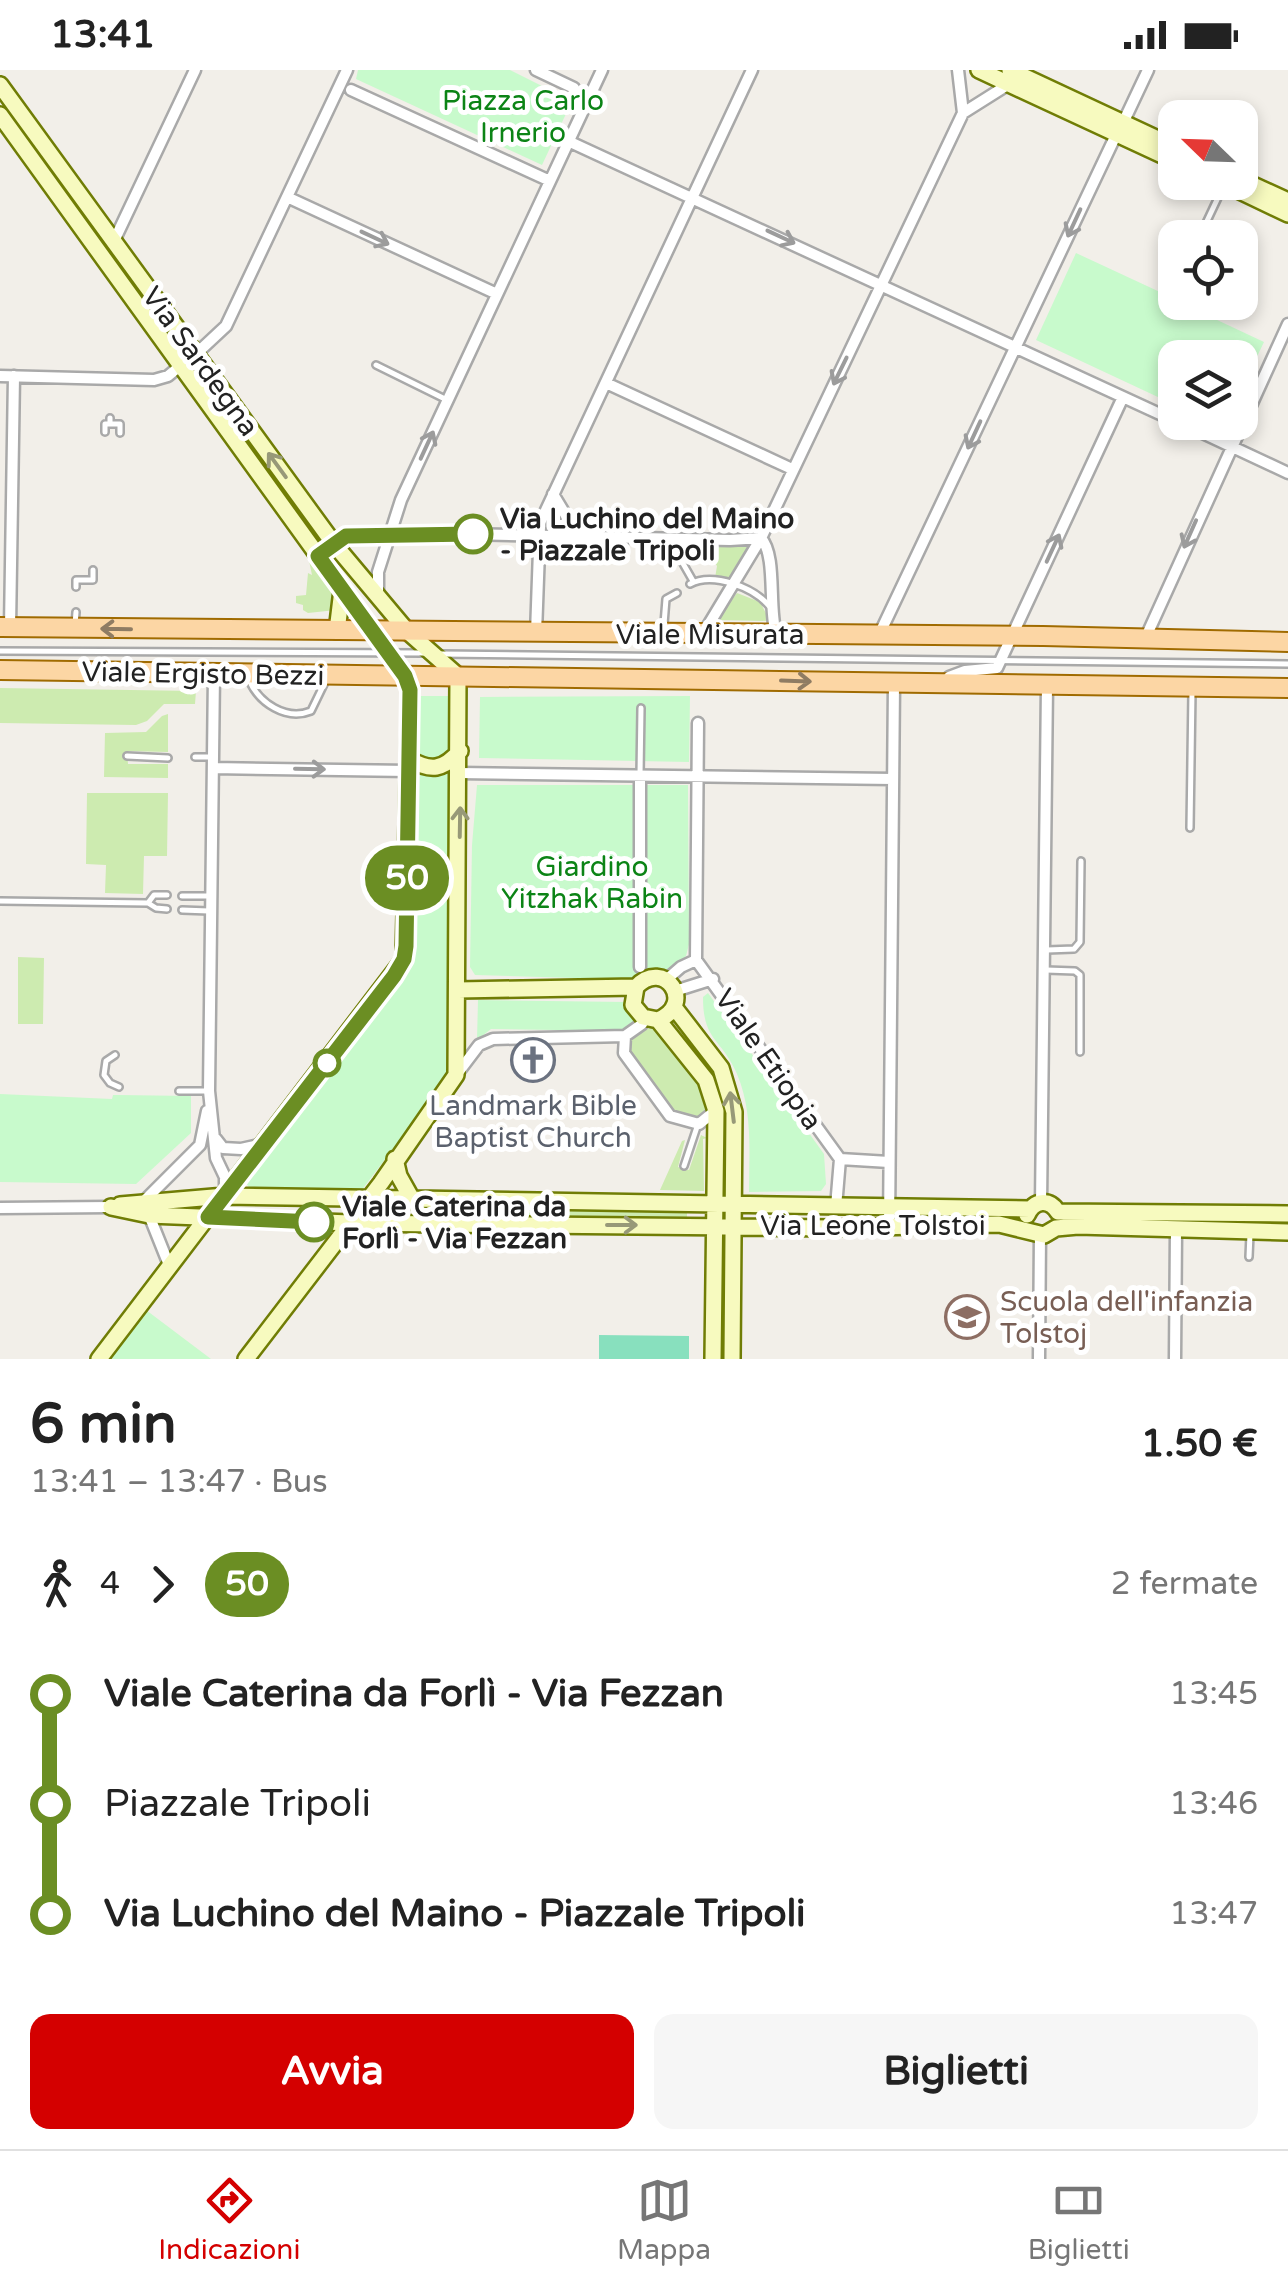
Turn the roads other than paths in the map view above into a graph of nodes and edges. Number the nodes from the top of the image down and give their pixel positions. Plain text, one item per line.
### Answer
1 (196, 70) edge
2 (346, 70) edge
3 (536, 70) edge
4 (602, 70) edge
5 (752, 70) edge
6 (958, 70) edge
7 (979, 70) edge
8 (1148, 70) edge
9 (1033, 76) edge
10 (1009, 77) edge
11 (0, 85) edge
12 (345, 87) junction
13 (574, 88) dead end
14 (963, 113) junction
15 (0, 115) edge
16 (1120, 129) junction
17 (568, 141) junction
18 (1158, 142) edge
19 (1158, 152) edge
20 (550, 181) junction
21 (1258, 192) edge
22 (287, 197) junction
23 (692, 197) junction
24 (1258, 198) edge
25 (1288, 201) edge
26 (1288, 214) edge
27 (114, 242) junction
28 (102, 255) junction
29 (883, 284) junction
30 (497, 294) junction
31 (1288, 324) edge
32 (1016, 347) junction
33 (196, 354) junction
34 (376, 365) dead end
35 (180, 366) junction
36 (0, 376) edge
37 (14, 376) junction
38 (606, 383) junction
39 (1123, 398) junction
40 (448, 400) junction
41 (1158, 414) edge
42 (105, 432) dead end
43 (120, 432) dead end
44 (1217, 440) edge
45 (1230, 446) junction
46 (792, 468) junction
47 (1288, 473) edge
48 (552, 494) junction
49 (390, 534) junction
50 (539, 536) junction
51 (586, 537) junction
52 (761, 538) junction
53 (678, 539) junction
54 (334, 544) junction
55 (318, 556) junction
56 (94, 570) dead end
57 (735, 585) junction
58 (76, 587) dead end
59 (342, 590) junction
60 (378, 593) junction
61 (677, 593) dead end
62 (770, 607) junction
63 (5, 627) edge
64 (337, 630) junction
65 (372, 631) junction
66 (407, 631) junction
67 (536, 633) junction
68 (650, 634) junction
69 (703, 634) junction
70 (776, 634) junction
71 (878, 635) junction
72 (1012, 636) junction
73 (1144, 639) junction
74 (1288, 642) edge
75 (0, 651) edge
76 (389, 653) junction
77 (433, 654) junction
78 (1001, 660) junction
79 (1288, 664) edge
80 (0, 670) edge
81 (214, 672) junction
82 (246, 673) junction
83 (328, 675) junction
84 (405, 676) junction
85 (458, 676) junction
86 (894, 684) junction
87 (945, 684) junction
88 (1047, 686) junction
89 (1192, 688) junction
90 (1288, 688) edge
91 (642, 708) dead end
92 (698, 723) dead end
93 (460, 751) junction
94 (126, 756) dead end
95 (168, 758) dead end
96 (195, 758) dead end
97 (213, 762) junction
98 (409, 765) junction
99 (460, 773) junction
100 (640, 777) junction
101 (696, 778) junction
102 (893, 779) junction
103 (1190, 828) dead end
104 (1080, 861) dead end
105 (167, 896) dead end
106 (182, 896) dead end
107 (212, 896) junction
108 (0, 901) edge
109 (148, 902) junction
110 (167, 909) dead end
111 (182, 910) dead end
112 (212, 911) junction
113 (1044, 950) junction
114 (696, 960) junction
115 (640, 968) dead end
116 (1044, 970) junction
117 (713, 980) junction
118 (636, 986) junction
119 (458, 990) junction
120 (672, 992) junction
121 (652, 1019) junction
122 (626, 1036) junction
123 (1080, 1052) dead end
124 (115, 1054) dead end
125 (456, 1075) junction
126 (119, 1087) dead end
127 (179, 1091) dead end
128 (210, 1091) junction
129 (716, 1110) junction
130 (698, 1124) junction
131 (214, 1136) junction
132 (265, 1144) junction
133 (394, 1159) junction
134 (840, 1159) junction
135 (889, 1162) junction
136 (684, 1166) dead end
137 (225, 1196) junction
138 (368, 1199) junction
139 (414, 1201) junction
140 (716, 1204) junction
141 (734, 1205) junction
142 (1035, 1206) junction
143 (112, 1207) joint
144 (836, 1207) junction
145 (0, 1208) edge
146 (146, 1208) junction
147 (889, 1208) junction
148 (1176, 1213) junction
149 (1288, 1214) edge
150 (208, 1217) junction
151 (350, 1224) junction
152 (715, 1225) junction
153 (733, 1225) junction
154 (889, 1226) junction
155 (1046, 1226) junction
156 (835, 1228) junction
157 (1176, 1231) junction
158 (1250, 1232) junction
159 (1288, 1232) edge
160 (1249, 1257) dead end
161 (170, 1265) junction
162 (99, 1359) edge
163 (246, 1359) edge
164 (713, 1359) edge
165 (732, 1359) edge
166 (1039, 1359) edge
167 (1175, 1359) edge

1 - 27 street
2 - 12 street
3 - 13 street
4 - 17 street
5 - 23 street
6 - 14 street
7 - 10 street
8 - 16 street
9 - 10 street
9 - 16 street
10 - 14 street
10 - 16 street
11 - 27 street, Via Sardegna
12 - 20 street
12 - 22 street
14 - 29 street
15 - 28 street, Via Sardegna
16 - 18 street
16 - 19 street
16 -> 32 street
17 - 20 street
17 - 23 street
20 - 30 street
21 - 25 street
22 -> 30 street
22 - 33 street
23 -> 29 street
23 - 38 street
24 - 26 street
27 - 28 street
27 - 33 street, Via Sardegna
28 - 35 street, Via Sardegna
29 - 32 street
29 -> 46 street
30 - 40 street
31 - 45 street
32 - 39 street
32 -> 71 street
33 - 35 street
54 -> 33 street, Via Sardegna
34 - 40 lane
35 - 37 street
35 - 55 street, Via Sardegna
36 - 37 street
37 - 63 street
38 - 46 street
38 - 48 street
39 - 41 street
72 -> 39 street
49 -> 40 street
42 - 43 lane
44 - 45 street
45 - 47 street
45 -> 73 street
46 - 52 street
48 - 50 street
48 - 51 street
49 - 50 street
49 - 54 street
49 - 60 street
50 - 51 street
50 - 67 street
51 - 53 street
52 - 53 street
52 - 57 street
52 - 62 street
53 - 57 lane
54 - 55 street
54 - 60 street, Via Sardegna
55 - 59 street, Via Sardegna
56 - 58 lane
57 - 62 lane
57 - 69 street
59 - 64 street
59 - 65 street, Via Sardegna
60 - 66 street, Via Sardegna
61 - 68 lane
62 - 70 street
64 -> 63 main road, Viale Ergisto Bezzi
64 - 65 main road, Viale Ergisto Bezzi
65 - 66 main road, Viale Ergisto Bezzi
65 - 76 street, Via Sardegna
66 - 67 main road, Viale Misurata
66 - 77 street, Via Sardegna
67 - 68 main road, Viale Misurata
68 - 69 main road, Viale Misurata
69 - 70 main road, Viale Misurata
70 - 71 main road, Viale Misurata
71 - 72 main road, Viale Misurata
72 - 73 main road, Viale Misurata
72 - 78 street
73 - 74 main road, Viale Misurata
75 - 76 lane, Viale Ergisto Bezzi
76 - 77 lane, Viale Ergisto Bezzi
76 - 84 street, Via Sardegna
77 - 78 lane, Viale Misurata
77 - 85 street, Via Sardegna
78 - 79 lane, Viale Misurata
78 - 87 street, Viale Misurata
80 - 81 main road, Viale Ergisto Bezzi
81 - 82 main road, Viale Ergisto Bezzi
81 - 97 street
82 - 83 main road, Viale Ergisto Bezzi
82 - 83 lane
83 - 84 main road, Viale Ergisto Bezzi
84 - 85 main road, Viale Ergisto Bezzi
84 - 98 street
85 -> 86 main road, Viale Misurata
85 - 93 street
86 - 87 main road, Viale Misurata
86 - 102 street
87 - 88 main road, Viale Misurata
88 - 89 main road, Viale Misurata
88 - 113 street
89 - 90 main road, Viale Misurata
89 - 103 lane
91 - 100 lane
92 - 101 street
93 - 98 street
93 - 99 street
94 - 95 lane
96 - 97 lane
97 -> 98 street
97 - 107 street
98 - 132 street
99 - 100 street
119 -> 99 street
100 - 101 street
100 - 115 street
101 - 102 street
101 - 114 street
102 - 135 street
104 - 113 lane
105 - 109 lane
106 - 107 lane
107 - 112 street
108 - 109 lane
109 - 110 lane
111 - 112 lane
112 - 128 street
113 - 116 street
114 - 117 street, Viale Etiopia
114 - 120 street
116 - 123 lane
116 - 142 street
117 - 120 street
117 - 134 street, Viale Etiopia
118 - 119 street
118 - 120 street
118 - 121 street
119 - 125 street
120 - 121 street
141 -> 120 street, Viale Etiopia
121 - 122 street
121 - 129 street
122 - 125 street
122 - 130 street
124 - 126 lane
125 - 133 street
127 - 128 lane
128 - 131 street
128 - 146 street
129 - 130 street
129 - 140 street
130 - 136 lane
131 - 132 street
131 - 137 street
132 - 137 street
133 - 138 street
133 - 139 street
134 - 135 street, Viale Etiopia
134 - 144 street, Viale Etiopia
135 - 147 street
137 - 138 street, Via Leone Tolstoi
137 - 146 street, Via Leone Tolstoi
137 - 150 street
138 - 139 street, Via Leone Tolstoi
138 - 151 street
139 - 140 street, Via Leone Tolstoi
140 - 141 street, Via Leone Tolstoi
140 - 152 street
141 - 144 street, Via Leone Tolstoi
141 - 153 street, Viale Etiopia
142 - 147 street, Via Leone Tolstoi
142 - 155 street
142 - 155 street, Via Leone Tolstoi
143 - 145 street
143 - 146 street
144 - 147 street, Via Leone Tolstoi
144 - 156 street, Viale Etiopia
146 - 150 street, Via Leone Tolstoi
146 - 161 street
147 - 154 street
148 - 149 street, Via Leone Tolstoi
148 - 155 street, Via Leone Tolstoi
148 - 157 street
150 - 151 street, Via Leone Tolstoi
150 - 161 street
151 -> 152 street, Via Leone Tolstoi
151 - 163 street
152 - 153 street, Via Leone Tolstoi
152 - 164 street
153 - 156 street, Via Leone Tolstoi
153 - 165 street, Viale Etiopia
154 - 155 street, Via Leone Tolstoi
154 - 156 street, Via Leone Tolstoi
155 - 157 street, Via Leone Tolstoi
155 - 166 street
157 - 158 street, Via Leone Tolstoi
157 - 167 street
158 - 159 street, Via Leone Tolstoi
158 - 160 lane
161 - 162 street

